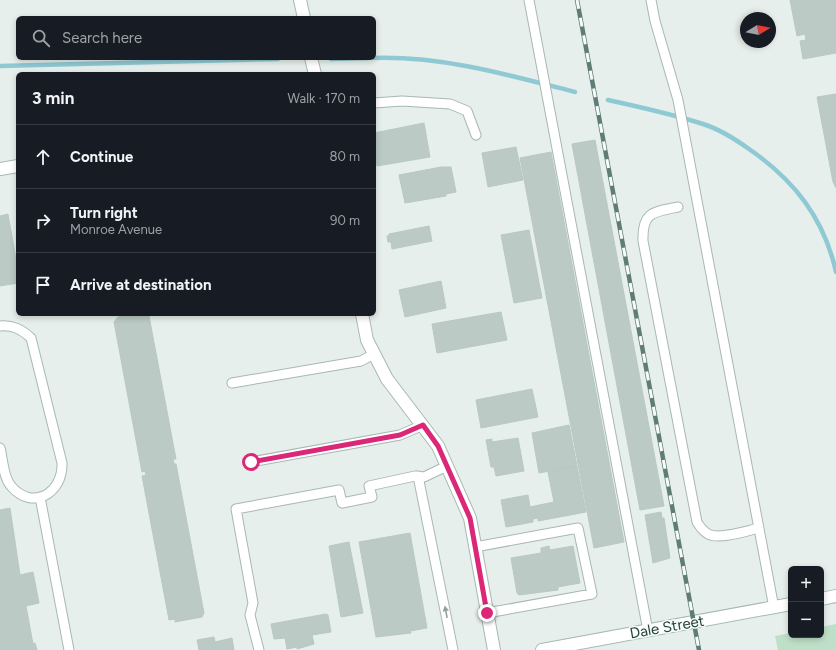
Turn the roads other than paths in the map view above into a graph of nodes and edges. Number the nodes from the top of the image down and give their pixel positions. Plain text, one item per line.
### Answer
1 (300, 0) edge
2 (530, 0) edge
3 (651, 0) edge
4 (304, 16) edge
5 (312, 60) edge
6 (314, 72) edge
7 (376, 102) edge
8 (476, 135) dead end
9 (16, 166) edge
10 (0, 169) edge
11 (678, 207) dead end
12 (362, 316) edge
13 (0, 326) edge
14 (374, 354) junction
15 (232, 383) dead end
16 (423, 425) junction
17 (0, 448) edge
18 (251, 462) dead end
19 (447, 466) junction
20 (418, 476) junction
21 (40, 497) junction
22 (759, 528) junction
23 (475, 547) junction
24 (836, 596) edge
25 (824, 598) edge
26 (788, 605) edge
27 (774, 608) junction
28 (487, 613) junction
29 (648, 631) junction
30 (69, 650) edge
31 (259, 650) edge
32 (453, 650) edge
33 (494, 650) edge
34 (542, 650) edge

1 - 4 street
2 - 29 lane
3 - 22 lane
5 - 6 street
7 - 8 lane
9 - 10 street
11 - 22 lane
12 - 14 street
13 - 21 lane
14 - 15 lane
14 - 16 street
16 - 18 lane
16 - 19 street
17 - 21 lane
19 - 20 lane
19 - 23 street
20 - 31 lane
32 -> 20 lane
21 - 30 lane
22 - 27 lane
23 - 28 street
23 - 28 lane
24 - 25 street
26 - 27 street, Dale Street
27 - 29 street, Dale Street
28 - 33 street
29 - 34 street, Dale Street

